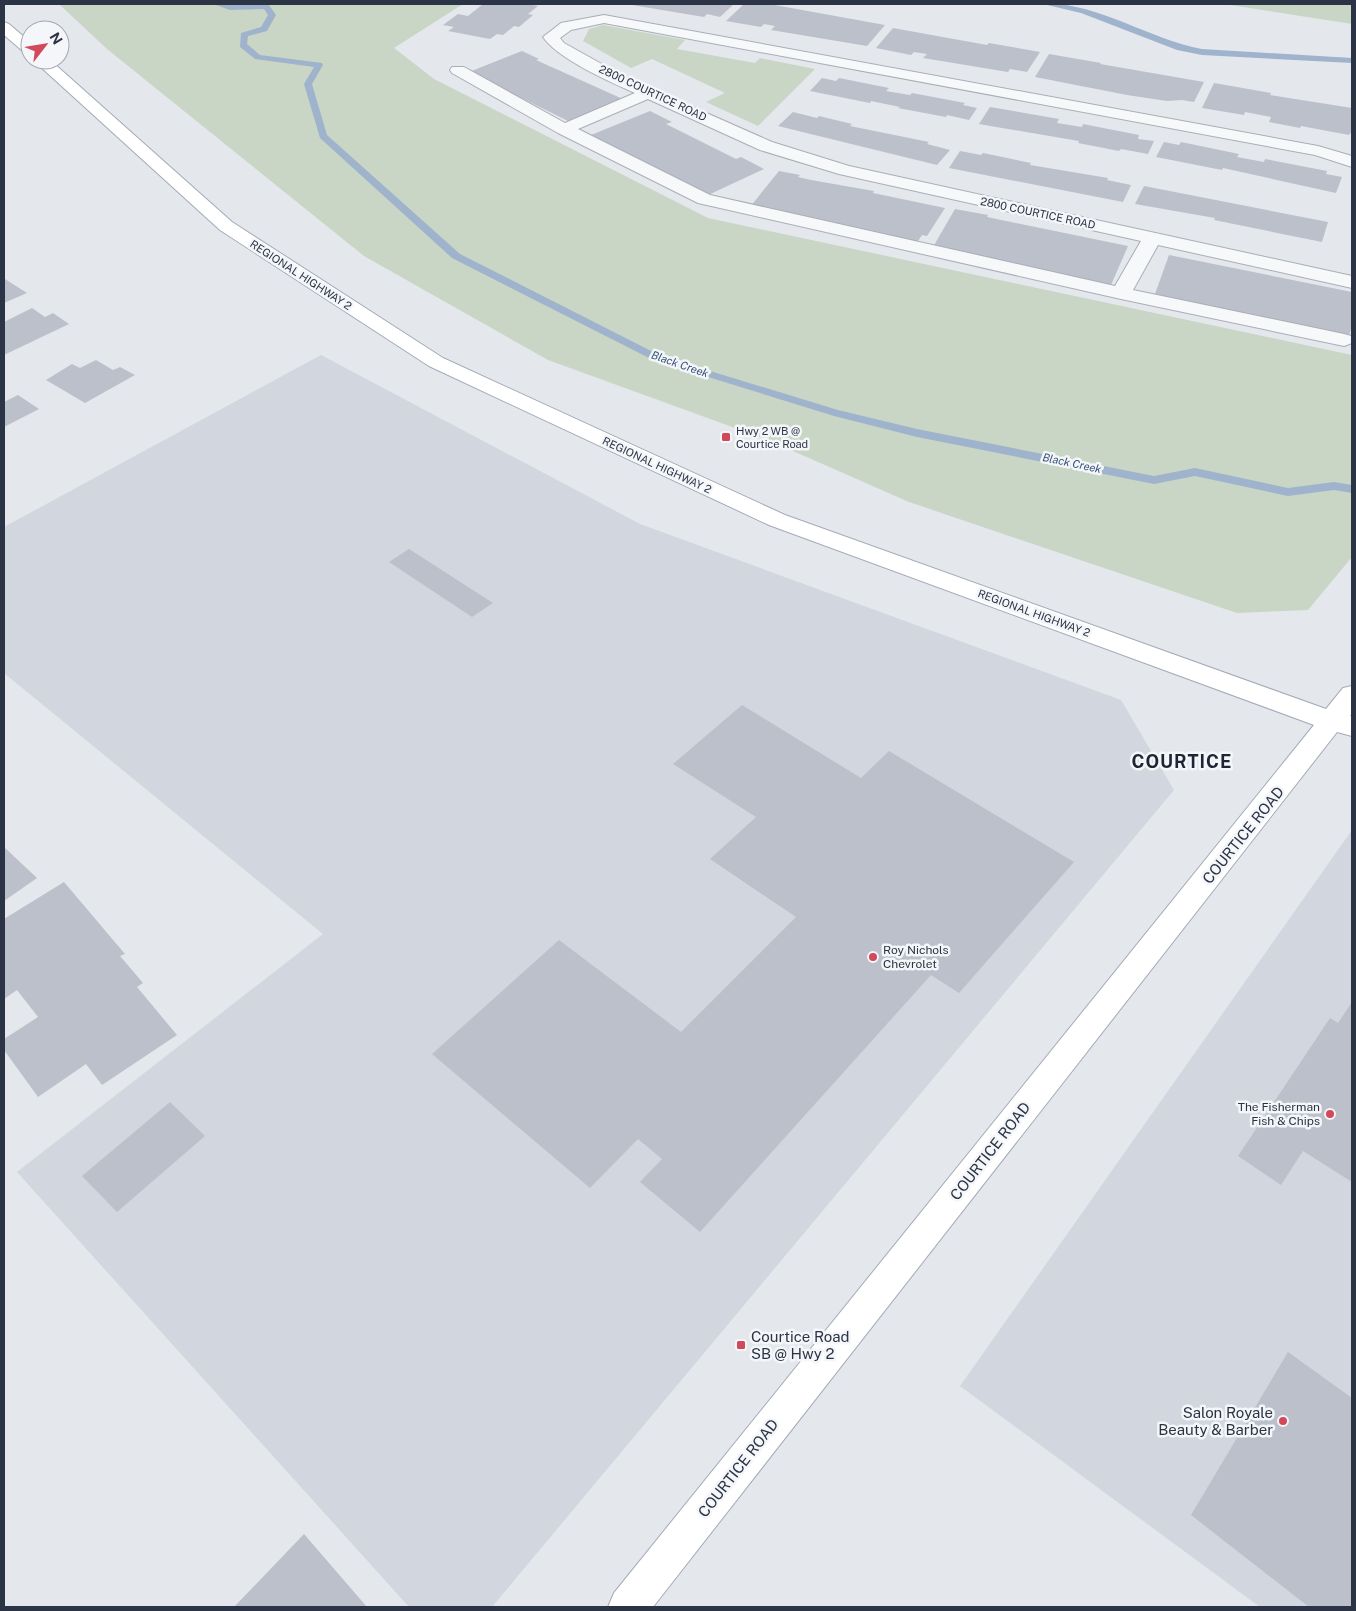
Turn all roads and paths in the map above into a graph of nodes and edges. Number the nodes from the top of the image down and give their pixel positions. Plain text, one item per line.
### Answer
1 (4, 27) edge
2 (20, 41) edge
3 (52, 70) edge
4 (458, 70) dead end
5 (648, 93) junction
6 (564, 129) junction
7 (1352, 162) edge
8 (1152, 238) junction
9 (1352, 282) edge
10 (1121, 293) junction
11 (1344, 340) dead end
12 (1352, 695) edge
13 (1342, 723) edge
14 (628, 1607) edge

1 - 2 main road
3 - 13 main road, REGIONAL HIGHWAY 2
4 - 6 street
5 - 6 street
5 - 7 street, 2800 COURTICE ROAD
5 - 8 street, 2800 COURTICE ROAD
6 - 10 street
8 - 9 street, 2800 COURTICE ROAD
8 - 10 street
10 - 11 street
12 - 13 main road, COURTICE ROAD
13 - 14 main road, COURTICE ROAD

